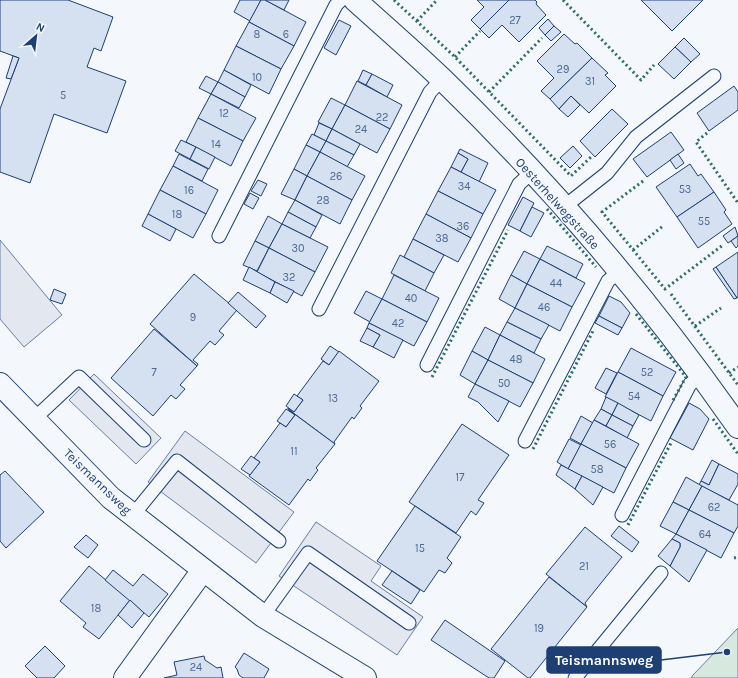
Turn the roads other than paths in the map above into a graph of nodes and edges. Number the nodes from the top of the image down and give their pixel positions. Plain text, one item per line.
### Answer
1 (341, 0) edge
2 (355, 0) edge
3 (714, 76) dead end
4 (442, 79) junction
5 (532, 172) junction
6 (564, 207) junction
7 (219, 236) dead end
8 (619, 271) junction
9 (319, 309) dead end
10 (427, 365) dead end
11 (702, 376) junction
12 (0, 384) edge
13 (34, 419) junction
14 (738, 427) edge
15 (144, 440) dead end
16 (525, 441) dead end
17 (133, 515) junction
18 (622, 515) dead end
19 (279, 541) dead end
20 (202, 570) junction
21 (662, 573) dead end
22 (264, 616) junction
23 (409, 623) dead end
24 (125, 678) edge
25 (365, 678) edge
26 (575, 678) edge

1 - 7 lane
2 - 4 street, Oesterhelwegstraße
3 - 6 lane
4 - 5 street, Oesterhelwegstraße
4 - 9 lane
5 - 6 street, Oesterhelwegstraße
5 - 10 lane
6 - 8 street, Oesterhelwegstraße
8 - 11 street, Oesterhelwegstraße
8 - 16 lane
11 - 14 street, Oesterhelwegstraße
11 - 18 lane
12 - 13 street, Teismannsweg
13 - 15 lane
13 - 17 street, Teismannsweg
17 - 19 lane
17 - 20 street, Teismannsweg
20 - 22 street, Teismannsweg
20 - 24 street
21 - 26 lane
22 - 23 lane
22 - 25 street, Teismannsweg

